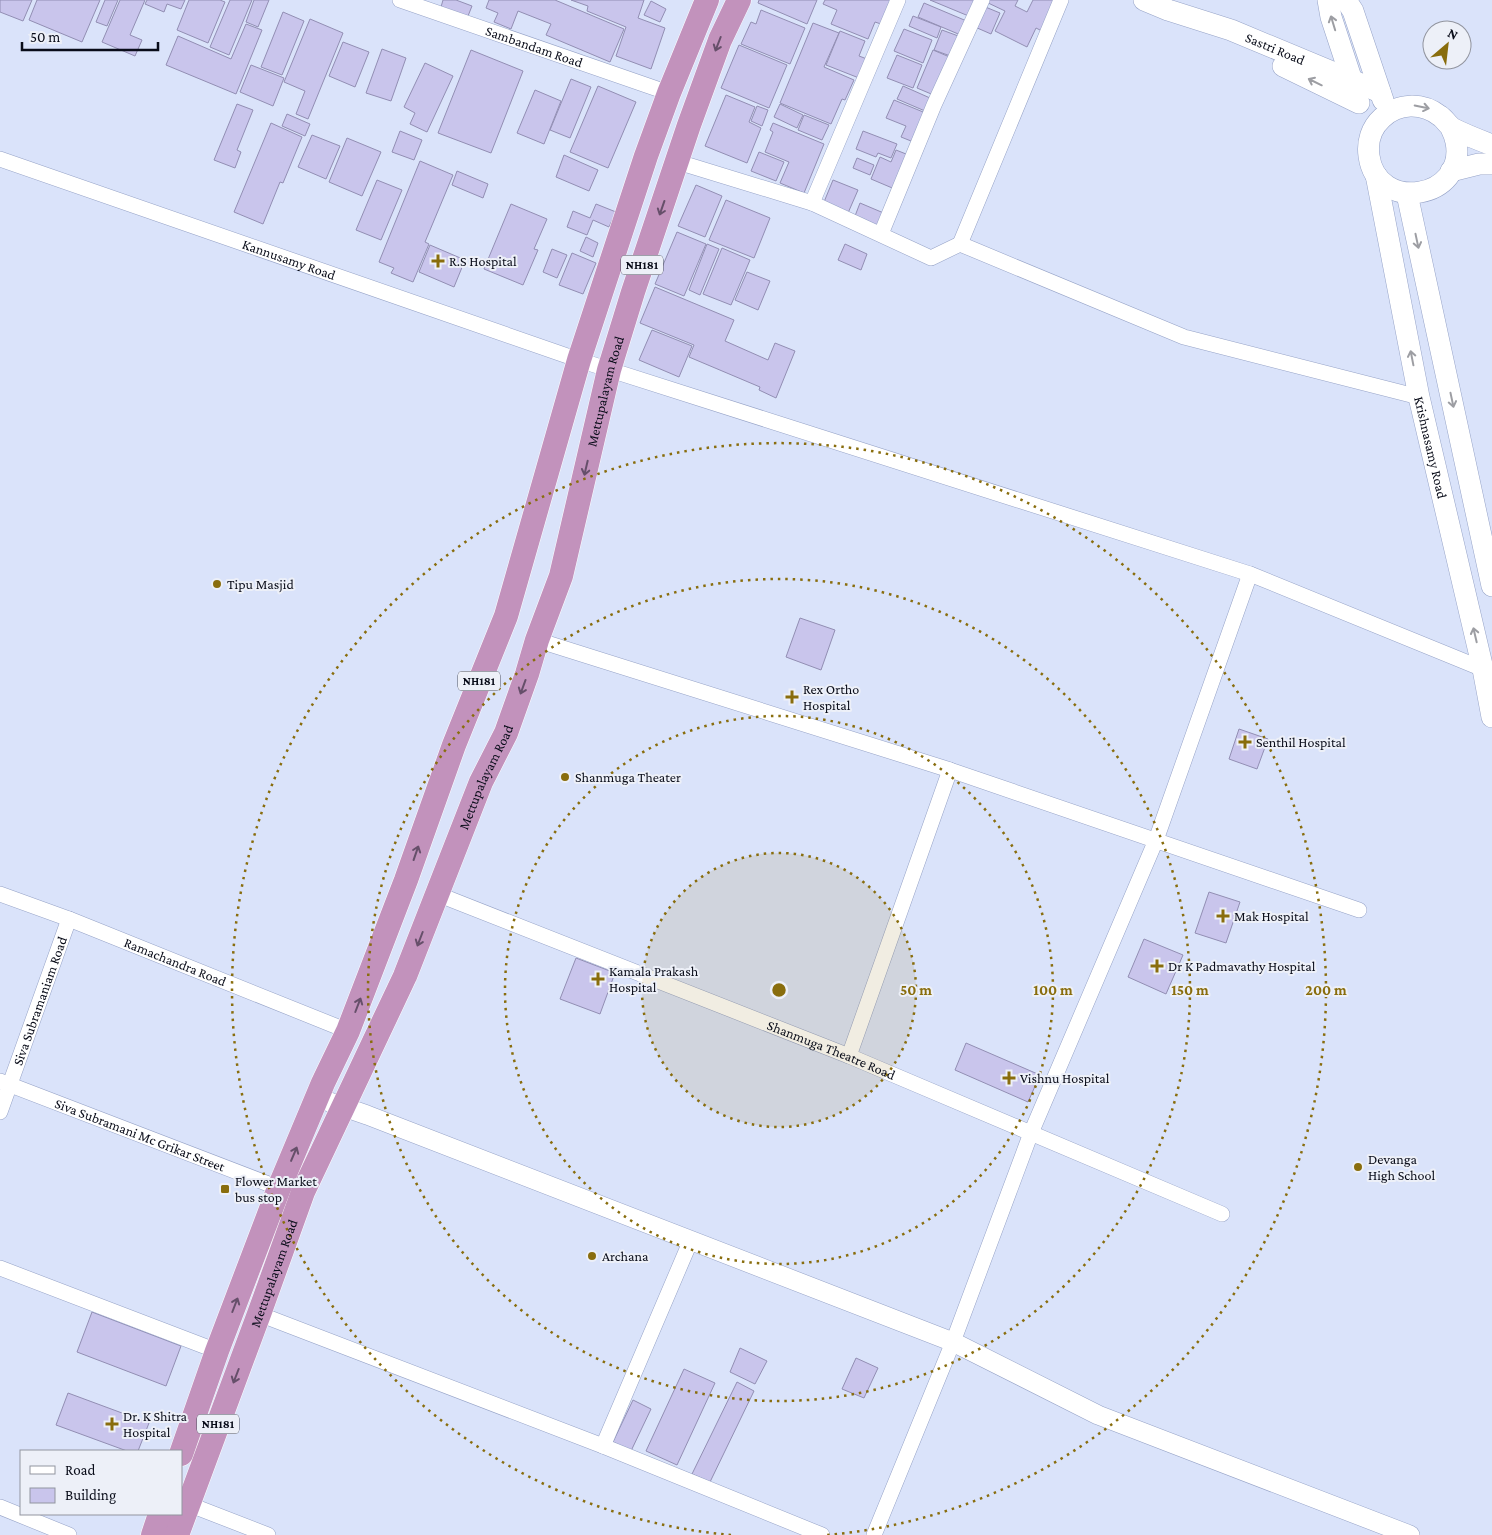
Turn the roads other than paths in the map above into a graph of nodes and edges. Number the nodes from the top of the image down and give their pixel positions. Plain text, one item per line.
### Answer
1 (400, 0) edge
2 (707, 0) edge
3 (739, 0) edge
4 (898, 0) edge
5 (982, 0) edge
6 (1062, 0) edge
7 (1144, 0) edge
8 (1328, 0) edge
9 (1346, 0) edge
10 (1168, 10) junction
11 (1352, 81) junction
12 (1380, 92) junction
13 (668, 93) junction
14 (1359, 103) junction
15 (1387, 113) junction
16 (1451, 128) junction
17 (1370, 135) junction
18 (1492, 145) edge
19 (0, 158) edge
20 (678, 162) junction
21 (1492, 164) edge
22 (1451, 171) junction
23 (1376, 175) junction
24 (1407, 194) junction
25 (812, 203) junction
26 (880, 234) junction
27 (960, 244) junction
28 (579, 360) junction
29 (609, 370) junction
30 (1419, 397) junction
31 (1250, 574) junction
32 (1492, 586) edge
33 (537, 640) junction
34 (1483, 669) junction
35 (1492, 717) edge
36 (950, 770) junction
37 (1156, 840) junction
38 (0, 894) edge
39 (437, 894) junction
40 (1359, 910) dead end
41 (69, 919) junction
42 (348, 1031) junction
43 (849, 1056) junction
44 (5, 1083) edge
45 (318, 1098) junction
46 (343, 1107) junction
47 (0, 1112) edge
48 (1031, 1132) junction
49 (279, 1188) junction
50 (1222, 1214) dead end
51 (691, 1240) junction
52 (0, 1268) edge
53 (259, 1314) junction
54 (953, 1342) junction
55 (218, 1351) junction
56 (603, 1446) junction
57 (182, 1451) edge
58 (188, 1504) junction
59 (0, 1506) edge
60 (20, 1514) edge
61 (21, 1515) edge
62 (160, 1515) edge
63 (69, 1535) edge
64 (153, 1535) edge
65 (177, 1535) edge
66 (268, 1535) edge
67 (822, 1535) edge
68 (874, 1535) edge
69 (1410, 1535) edge

1 - 13 street, Sambandam Road
2 - 13 highway, Mettupalayam Road / NH181
3 -> 20 highway, Mettupalayam Road / NH181
4 - 25 street
5 - 26 street
6 - 27 street
7 - 10 main road, Sastri Road
11 -> 8 main road
9 - 12 main road
10 - 11 main road, Sastri Road
14 -> 10 main road, Sastri Road
11 - 12 main road, Sastri Road
11 - 14 main road
12 - 15 main road
13 - 28 highway, Mettupalayam Road / NH181
14 - 17 main road
15 -> 16 main road
15 - 17 main road
16 - 18 main road
16 - 22 main road
17 - 23 main road
19 - 28 street, Kannusamy Road
20 - 25 street
20 -> 29 highway, Mettupalayam Road / NH181
21 - 22 main road
22 - 24 main road
23 - 24 main road
30 -> 23 main road, Krishnasamy Road
24 -> 32 main road
25 - 26 street
26 - 27 street
27 - 30 street
28 - 29 street, Kannusamy Road
42 -> 28 highway, Mettupalayam Road / NH181
29 - 31 street, Kannusamy Road
29 -> 33 highway, Mettupalayam Road / NH181
34 -> 30 main road, Krishnasamy Road
31 - 34 street, Kannusamy Road
31 - 37 street
33 - 36 street
33 -> 39 highway, Mettupalayam Road / NH181
34 - 35 main road, Krishnasamy Road
36 - 37 street
36 - 43 street
37 - 40 street
37 - 48 street
38 - 41 street, Ramachandra Road
39 - 43 street, Shanmuga Theatre Road
39 -> 46 highway, Mettupalayam Road / NH181
41 - 42 street, Ramachandra Road
41 - 44 street, Siva Subramaniam Road
42 - 45 highway, Mettupalayam Road / NH181
43 - 48 street, Shanmuga Theatre Road
44 - 47 street, Siva Subramaniam Road
44 - 49 street, Siva Subramani Mc Grikar Street
45 - 46 street
49 -> 45 highway, Mettupalayam Road / NH181
46 - 51 street
46 - 53 highway, Mettupalayam Road / NH181
48 - 50 street, Shanmuga Theatre Road
48 - 54 street
55 -> 49 highway, Mettupalayam Road / NH181
51 - 54 street
51 - 56 street
52 - 55 street
53 - 56 street
53 -> 58 highway, Mettupalayam Road / NH181
54 - 68 street
54 - 69 street
55 - 57 highway, Mettupalayam Road / NH181
56 - 67 street
58 - 65 highway, Mettupalayam Road / NH181
58 - 66 street
59 - 60 street
61 - 63 street
62 - 64 highway

